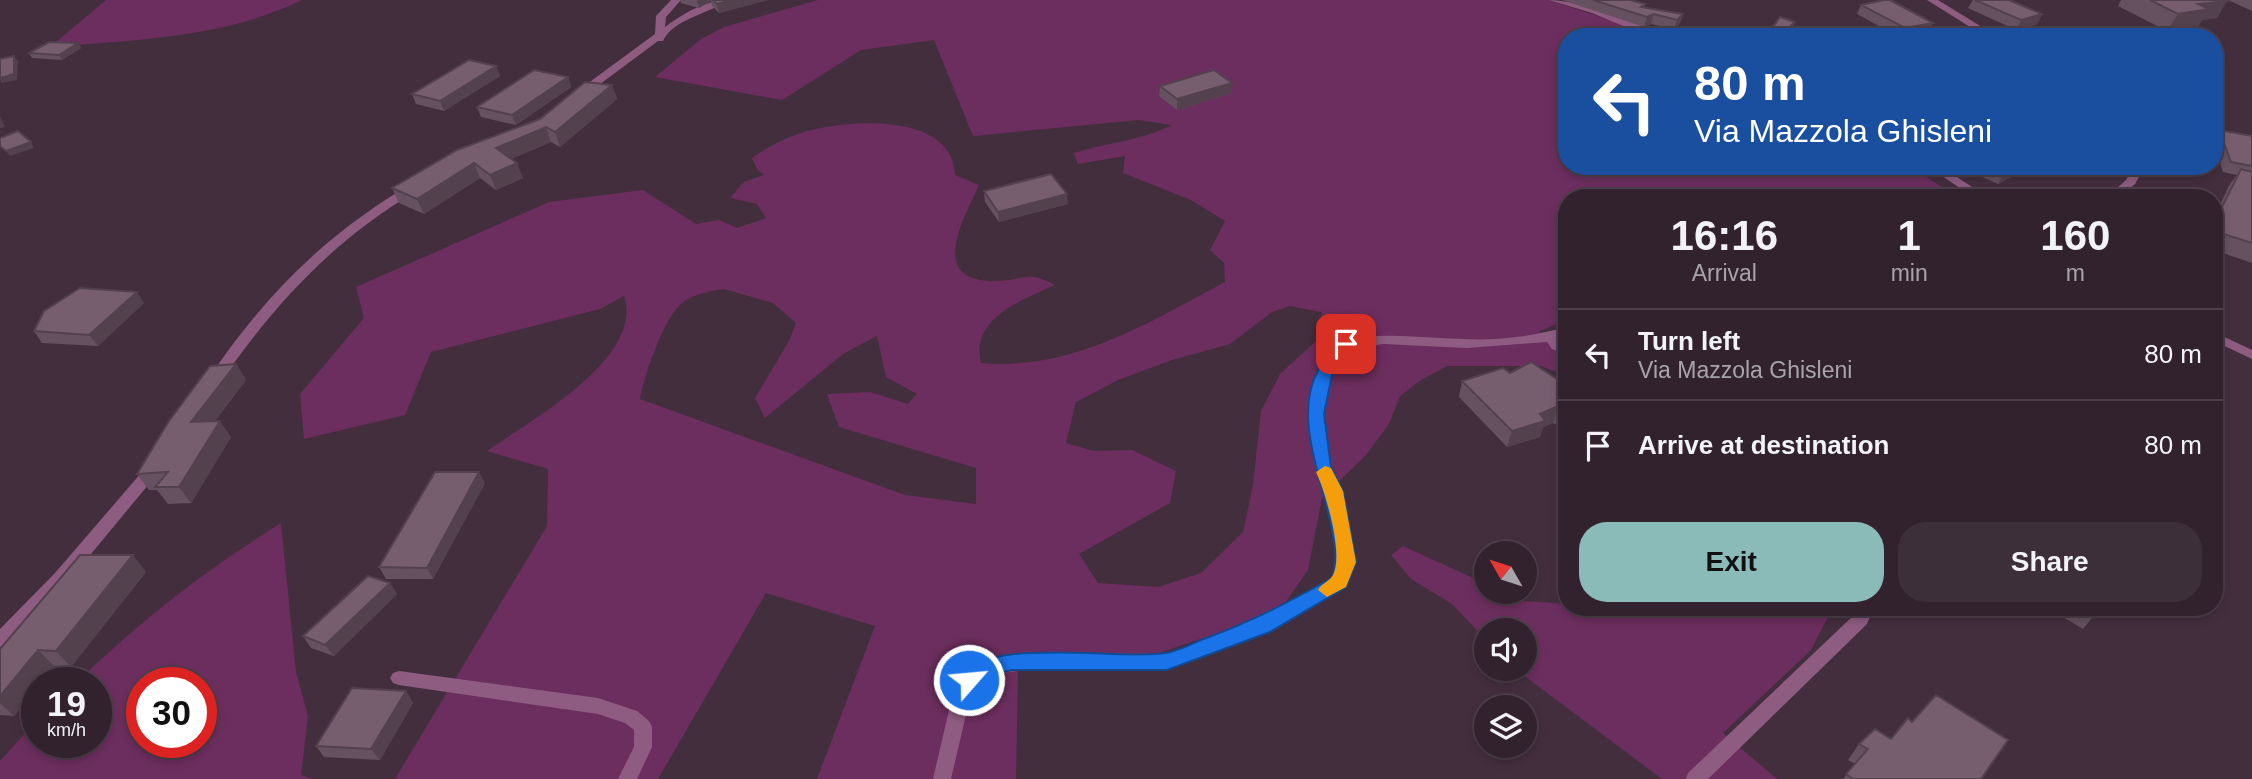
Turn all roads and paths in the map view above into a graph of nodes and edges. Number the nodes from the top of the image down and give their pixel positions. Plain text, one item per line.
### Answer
1 (677, 0) edge
2 (723, 0) edge
3 (1554, 0) edge
4 (1932, 0) edge
5 (1637, 28) edge
6 (1978, 28) edge
7 (660, 38) junction
8 (566, 105) edge
9 (1946, 175) edge
10 (2136, 175) edge
11 (421, 185) edge
12 (1969, 189) edge
13 (2124, 189) edge
14 (1558, 334) edge
15 (2223, 340) edge
16 (2252, 355) edge
17 (209, 388) edge
18 (164, 453) edge
19 (1862, 616) edge
20 (0, 640) edge
21 (399, 678) dead end
22 (627, 779) edge
23 (942, 779) edge
24 (1695, 779) edge

1 - 7 street
2 - 7 street
3 - 5 street
4 - 6 street
7 - 8 street
9 - 12 street
10 - 13 street
11 - 17 street
14 - 23 street
15 - 16 street
18 - 20 street
19 - 24 street
21 - 22 street

